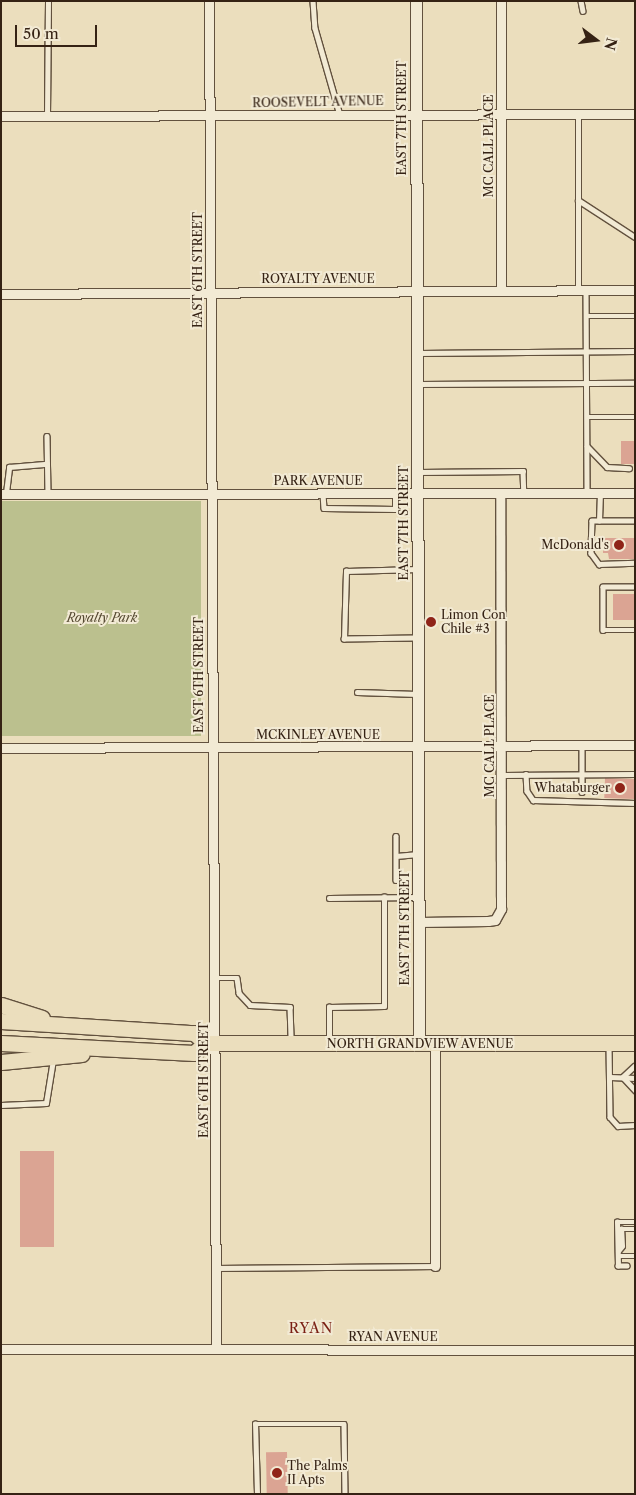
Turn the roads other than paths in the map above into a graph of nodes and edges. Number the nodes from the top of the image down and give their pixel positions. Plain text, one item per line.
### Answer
1 (48, 1) edge
2 (209, 1) edge
3 (312, 1) edge
4 (416, 1) edge
5 (501, 1) edge
6 (580, 1) edge
7 (583, 11) dead end
8 (416, 114) junction
9 (635, 114) edge
10 (340, 115) junction
11 (578, 115) junction
12 (1, 116) edge
13 (47, 116) junction
14 (210, 116) junction
15 (501, 116) junction
16 (578, 200) junction
17 (635, 238) edge
18 (635, 290) edge
19 (501, 291) junction
20 (582, 291) junction
21 (210, 292) junction
22 (417, 292) junction
23 (1, 294) edge
24 (586, 316) junction
25 (635, 316) edge
26 (635, 350) edge
27 (586, 351) junction
28 (417, 353) junction
29 (586, 383) junction
30 (417, 384) junction
31 (635, 384) edge
32 (587, 417) junction
33 (635, 417) edge
34 (47, 436) dead end
35 (587, 446) junction
36 (47, 464) junction
37 (629, 468) dead end
38 (418, 472) junction
39 (635, 493) edge
40 (3, 494) edge
41 (48, 494) junction
42 (211, 494) junction
43 (323, 494) junction
44 (395, 494) junction
45 (417, 494) junction
46 (500, 494) junction
47 (524, 494) junction
48 (587, 494) junction
49 (600, 494) junction
50 (599, 521) junction
51 (635, 521) edge
52 (635, 563) edge
53 (418, 569) junction
54 (635, 587) edge
55 (635, 630) edge
56 (418, 638) junction
57 (357, 692) dead end
58 (418, 694) junction
59 (635, 745) edge
60 (503, 746) junction
61 (582, 746) junction
62 (418, 747) junction
63 (1, 748) edge
64 (211, 748) junction
65 (526, 774) junction
66 (582, 774) junction
67 (635, 774) edge
68 (503, 775) junction
69 (582, 792) dead end
70 (635, 803) edge
71 (396, 836) dead end
72 (419, 854) junction
73 (396, 856) junction
74 (396, 880) dead end
75 (384, 897) junction
76 (419, 897) junction
77 (330, 898) dead end
78 (419, 922) junction
79 (216, 978) junction
80 (1, 1005) edge
81 (1, 1021) edge
82 (64, 1026) junction
83 (609, 1042) junction
84 (635, 1042) edge
85 (1, 1043) edge
86 (211, 1043) junction
87 (291, 1044) junction
88 (329, 1044) junction
89 (435, 1044) junction
90 (419, 1045) junction
91 (110, 1050) junction
92 (53, 1059) junction
93 (1, 1062) edge
94 (635, 1066) edge
95 (610, 1077) junction
96 (623, 1077) junction
97 (635, 1078) edge
98 (635, 1090) edge
99 (1, 1105) edge
100 (635, 1125) edge
101 (635, 1222) edge
102 (635, 1228) edge
103 (618, 1254) junction
104 (635, 1256) edge
105 (435, 1266) joint
106 (627, 1266) dead end
107 (218, 1268) junction
108 (1, 1349) edge
109 (216, 1349) junction
110 (635, 1350) edge
111 (257, 1494) edge
112 (345, 1494) edge

1 - 13 lane
2 - 14 street, EAST 6TH STREET
3 - 10 lane
4 - 8 street, EAST 7TH STREET
5 - 15 street, MC CALL PLACE
6 - 7 lane
8 - 10 street, ROOSEVELT AVENUE
8 - 15 street, ROOSEVELT AVENUE
8 - 22 street, EAST 7TH STREET
9 - 11 street, ROOSEVELT AVENUE
10 - 14 street, ROOSEVELT AVENUE
11 - 15 street, ROOSEVELT AVENUE
11 - 16 lane
12 - 13 street, ROOSEVELT AVENUE
13 - 14 street, ROOSEVELT AVENUE
14 - 21 street, EAST 6TH STREET
15 - 19 street, MC CALL PLACE
16 - 17 lane
16 - 20 lane
18 - 20 street, ROYALTY AVENUE
19 - 20 street, ROYALTY AVENUE
19 - 22 street, ROYALTY AVENUE
20 - 24 lane
21 - 22 street, ROYALTY AVENUE
21 - 23 street, ROYALTY AVENUE
21 - 42 street, EAST 6TH STREET
22 - 28 street, EAST 7TH STREET
24 - 25 lane
24 - 27 lane
26 - 27 lane
27 - 28 lane
27 - 29 lane
28 - 30 street, EAST 7TH STREET
29 - 30 lane
29 - 31 lane
29 - 32 lane
30 - 38 street, EAST 7TH STREET
32 - 33 lane
32 - 35 lane
34 - 36 lane
35 - 37 lane
35 - 48 lane
36 - 40 lane
36 - 41 lane
38 - 45 street, EAST 7TH STREET
38 - 47 lane
39 - 49 street, PARK AVENUE
40 - 41 street, PARK AVENUE
41 - 42 street, PARK AVENUE
42 - 43 street, PARK AVENUE
42 - 64 street, EAST 6TH STREET
43 - 44 street, PARK AVENUE
43 - 44 lane
44 - 45 street, PARK AVENUE
45 - 46 street, PARK AVENUE
45 - 53 street, EAST 7TH STREET
46 - 47 street, PARK AVENUE
46 - 60 street, MC CALL PLACE
47 - 48 street, PARK AVENUE
48 - 49 street, PARK AVENUE
49 - 50 lane
50 - 51 lane
50 - 52 lane
53 - 56 street, EAST 7TH STREET
53 - 56 lane
54 - 55 lane
56 - 58 street, EAST 7TH STREET
57 - 58 lane
58 - 62 street, EAST 7TH STREET
59 - 61 street, MCKINLEY AVENUE
60 - 61 street, MCKINLEY AVENUE
60 - 62 street, MCKINLEY AVENUE
60 - 68 street, MC CALL PLACE
61 - 66 lane
62 - 64 street, MCKINLEY AVENUE
62 - 72 street, EAST 7TH STREET
63 - 64 street, MCKINLEY AVENUE
64 - 79 street, EAST 6TH STREET
65 - 66 lane
65 - 68 lane
65 - 70 lane
66 - 67 lane
66 - 69 lane
68 - 78 street, MC CALL PLACE
71 - 73 lane
72 - 73 lane
72 - 76 street, EAST 7TH STREET
73 - 74 lane
75 - 76 lane
75 - 77 lane
75 - 88 lane
76 - 78 street, EAST 7TH STREET
78 - 90 street, EAST 7TH STREET
79 - 86 street, EAST 6TH STREET
79 - 87 lane
80 - 82 main road
81 - 82 main road, NORTH GRANDVIEW AVENUE
82 - 86 main road, NORTH GRANDVIEW AVENUE
83 - 84 main road, NORTH GRANDVIEW AVENUE
83 - 89 main road, NORTH GRANDVIEW AVENUE
83 - 95 lane
85 - 91 main road, NORTH GRANDVIEW AVENUE
86 - 87 main road, NORTH GRANDVIEW AVENUE
86 - 91 main road, NORTH GRANDVIEW AVENUE
86 - 107 street, EAST 6TH STREET
87 - 88 main road, NORTH GRANDVIEW AVENUE
88 - 90 main road, NORTH GRANDVIEW AVENUE
89 - 90 main road, NORTH GRANDVIEW AVENUE
89 - 105 street
91 - 92 main road
92 - 93 main road
92 - 99 lane
94 - 96 lane
95 - 96 lane
95 - 100 lane
96 - 97 lane
96 - 98 lane
101 - 103 lane
102 - 103 lane
103 - 104 lane
103 - 106 lane
105 - 107 lane
107 - 109 street, EAST 6TH STREET
108 - 109 street, RYAN AVENUE
109 - 110 street, RYAN AVENUE
111 - 112 lane

